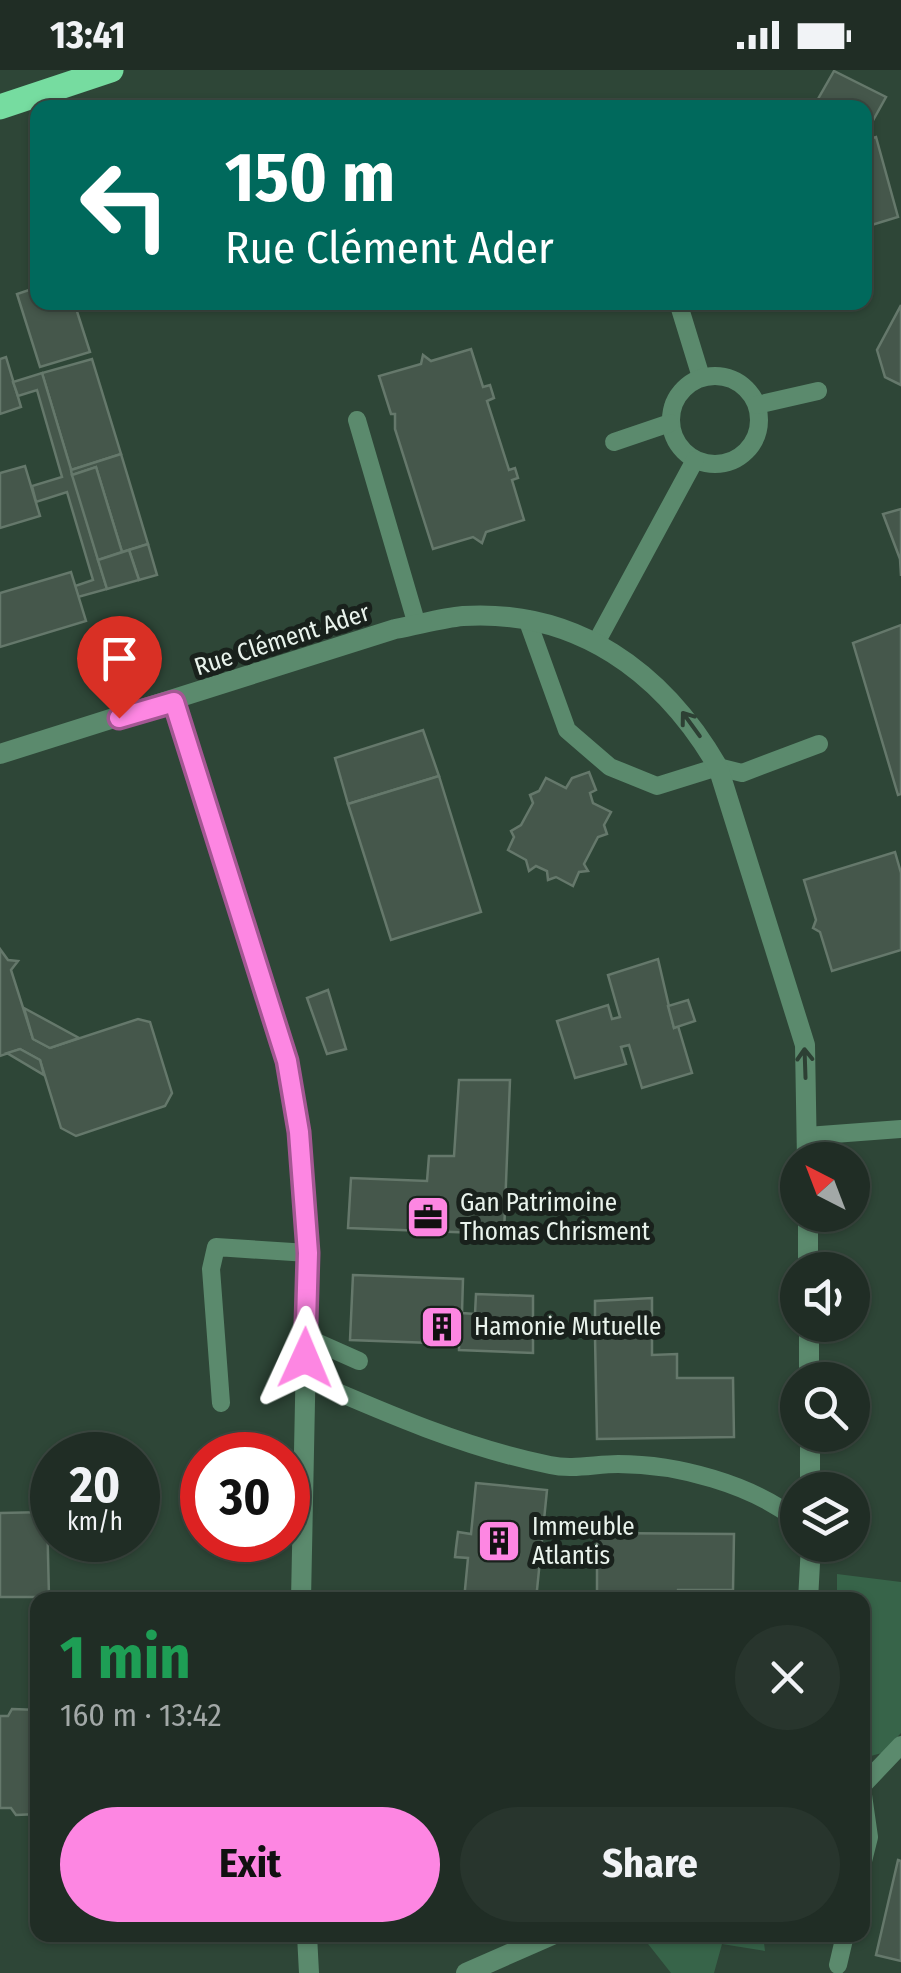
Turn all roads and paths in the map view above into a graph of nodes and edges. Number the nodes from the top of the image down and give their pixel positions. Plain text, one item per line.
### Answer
1 (111, 70) edge
2 (0, 107) edge
3 (680, 310) edge
4 (701, 377) junction
5 (818, 391) dead end
6 (757, 405) junction
7 (358, 420) dead end
8 (670, 423) junction
9 (614, 442) dead end
10 (694, 460) junction
11 (527, 618) junction
12 (417, 625) junction
13 (597, 641) junction
14 (174, 702) junction
15 (819, 744) dead end
16 (0, 754) edge
17 (718, 767) junction
18 (901, 1128) edge
19 (808, 1136) junction
20 (808, 1142) edge
21 (308, 1253) junction
22 (305, 1337) junction
23 (359, 1361) dead end
24 (304, 1378) junction
25 (221, 1404) dead end
26 (780, 1506) edge
27 (809, 1562) edge
28 (301, 1592) edge
29 (808, 1592) edge
30 (901, 1745) edge
31 (870, 1778) edge
32 (307, 1942) edge
33 (536, 1942) edge
34 (843, 1942) edge
35 (838, 1965) dead end
36 (308, 1973) edge
37 (466, 1973) edge

1 - 2 main road
3 - 4 lane
4 - 6 lane
4 - 8 lane
5 - 6 lane
6 - 10 lane
7 - 12 lane
8 - 9 lane
8 - 10 lane
10 - 13 lane
11 - 12 street, Rue Clément Ader
11 - 13 street, Rue Clément Ader
11 - 17 lane
12 - 14 street, Rue Clément Ader
17 -> 13 street, Rue Clément Ader
14 - 16 street, Rue Clément Ader
14 - 21 street
15 - 17 lane
19 -> 17 street, Rue Clément Ader
18 - 19 lane
19 - 20 street, Rue Clément Ader
21 - 22 street
21 - 25 lane
22 - 23 lane
22 - 24 street
24 - 26 lane
24 - 28 street
27 - 29 street
30 - 31 lane
32 - 36 street
33 - 37 street
34 - 35 lane

